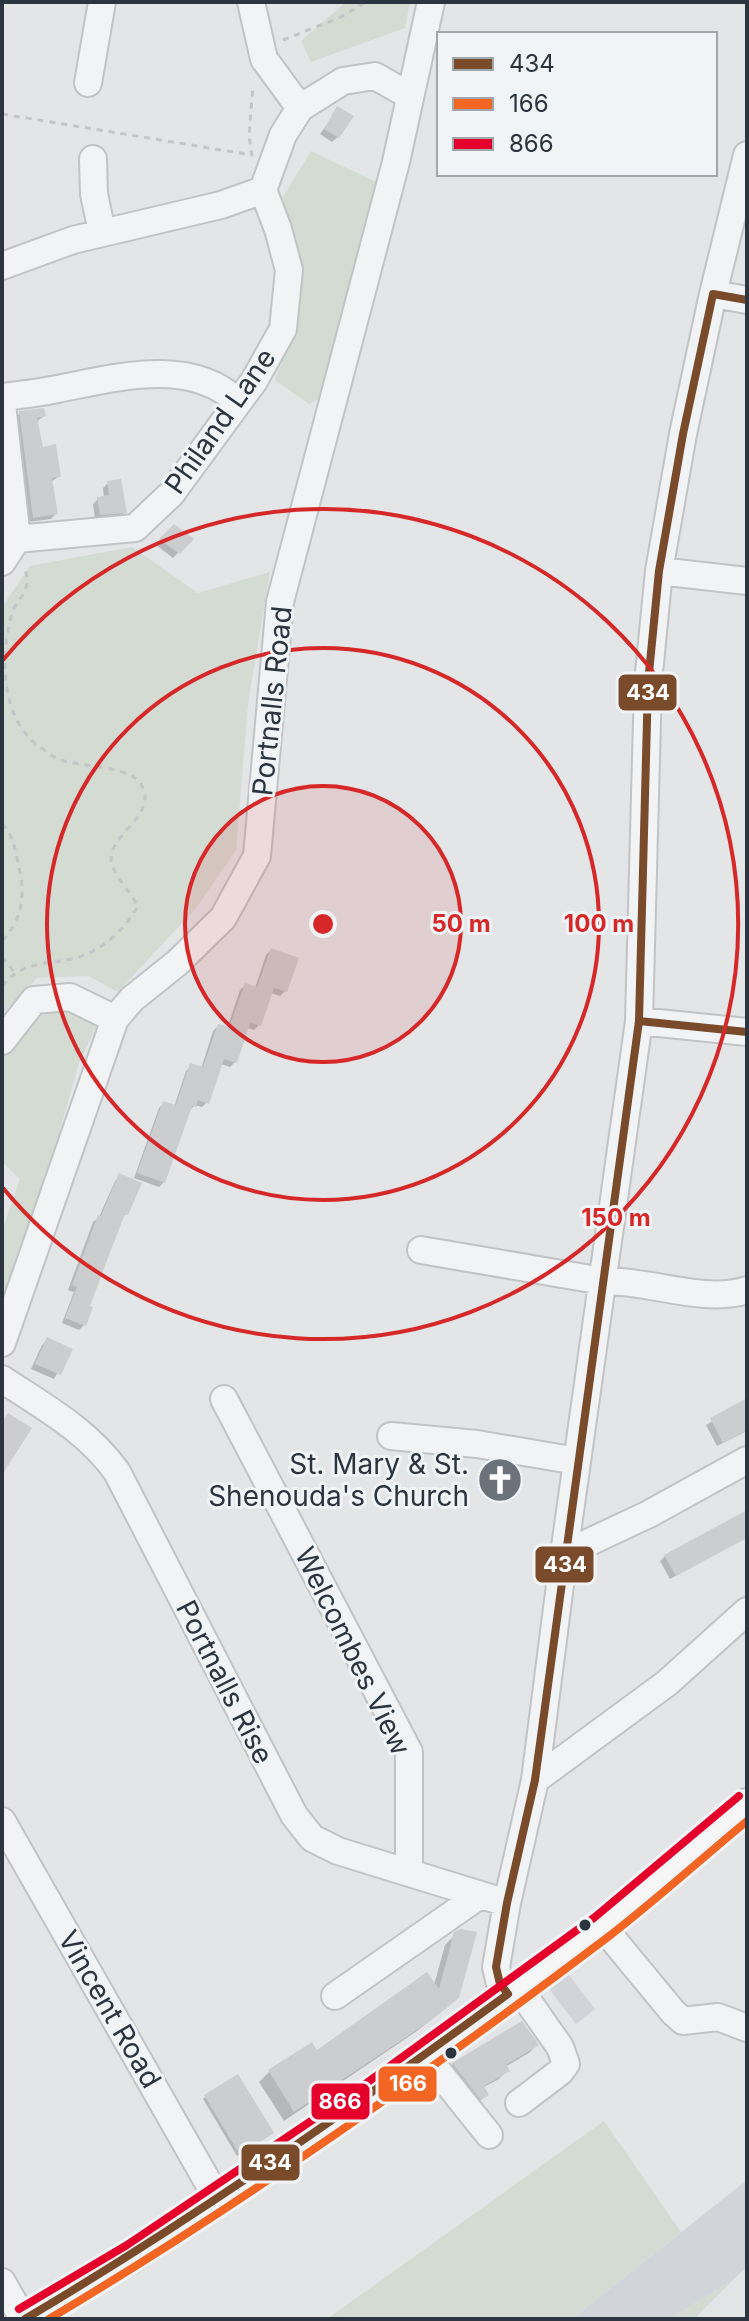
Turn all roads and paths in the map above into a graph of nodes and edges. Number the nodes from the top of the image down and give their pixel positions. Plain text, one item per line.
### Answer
1 (102, 2) edge
2 (251, 2) edge
3 (366, 2) edge
4 (431, 2) edge
5 (264, 59) junction
6 (88, 83) dead end
7 (410, 96) junction
8 (300, 108) junction
9 (2, 114) edge
10 (747, 155) edge
11 (93, 159) dead end
12 (263, 190) junction
13 (102, 232) junction
14 (2, 266) edge
15 (713, 294) junction
16 (747, 300) edge
17 (2, 397) edge
18 (238, 402) junction
19 (2, 404) edge
20 (17, 539) junction
21 (2, 562) edge
22 (659, 571) junction
23 (747, 581) edge
24 (2, 700) edge
25 (8, 703) junction
26 (2, 824) edge
27 (2, 941) edge
28 (2, 957) edge
29 (16, 974) junction
30 (2, 986) edge
31 (115, 1019) junction
32 (639, 1021) junction
33 (747, 1032) edge
34 (2, 1041) edge
35 (421, 1250) dead end
36 (603, 1281) junction
37 (747, 1290) edge
38 (2, 1343) edge
39 (2, 1379) edge
40 (224, 1399) dead end
41 (391, 1436) dead end
42 (747, 1460) edge
43 (577, 1461) junction
44 (564, 1554) junction
45 (747, 1611) edge
46 (535, 1780) junction
47 (747, 1805) edge
48 (2, 1821) edge
49 (409, 1873) junction
50 (480, 1895) junction
51 (507, 1903) junction
52 (602, 1926) junction
53 (513, 1991) junction
54 (335, 1996) dead end
55 (747, 2028) edge
56 (425, 2055) junction
57 (519, 2103) dead end
58 (489, 2135) dead end
59 (217, 2198) junction
60 (2, 2282) edge
61 (36, 2316) edge

1 - 6 street
2 - 5 street
3 - 5 path
4 - 7 street, Portnalls Road
5 - 8 street
5 - 9 path
7 - 8 street
7 - 31 street, Portnalls Road
8 - 12 street
10 - 15 street
11 - 13 street
12 - 13 street
12 - 18 street, Philand Lane
13 - 14 street
15 - 16 street
15 - 22 street
17 - 18 street
18 - 20 street, Philand Lane
19 - 20 street
20 - 21 street
20 - 25 path
22 - 23 street
22 - 32 street
24 - 25 path
25 - 29 path
26 - 27 path
28 - 29 path
29 - 30 path
31 - 34 street
31 - 38 street, Portnalls Road
32 - 33 street
32 - 36 street
35 - 36 street
36 - 37 street
36 - 43 street
39 - 49 street, Portnalls Rise
40 - 49 street, Welcombes View
41 - 43 street
42 - 44 street
43 - 44 street
44 - 46 street
45 - 46 street
46 - 51 street
47 - 52 main road
48 - 59 street, Vincent Road
49 - 50 street, Portnalls Rise
50 - 51 street, Portnalls Rise
50 - 54 street
51 - 53 street
52 - 53 main road
52 - 55 street
53 - 56 main road
53 - 57 street
56 - 58 street
56 - 59 main road
59 - 61 main road
60 - 61 street

